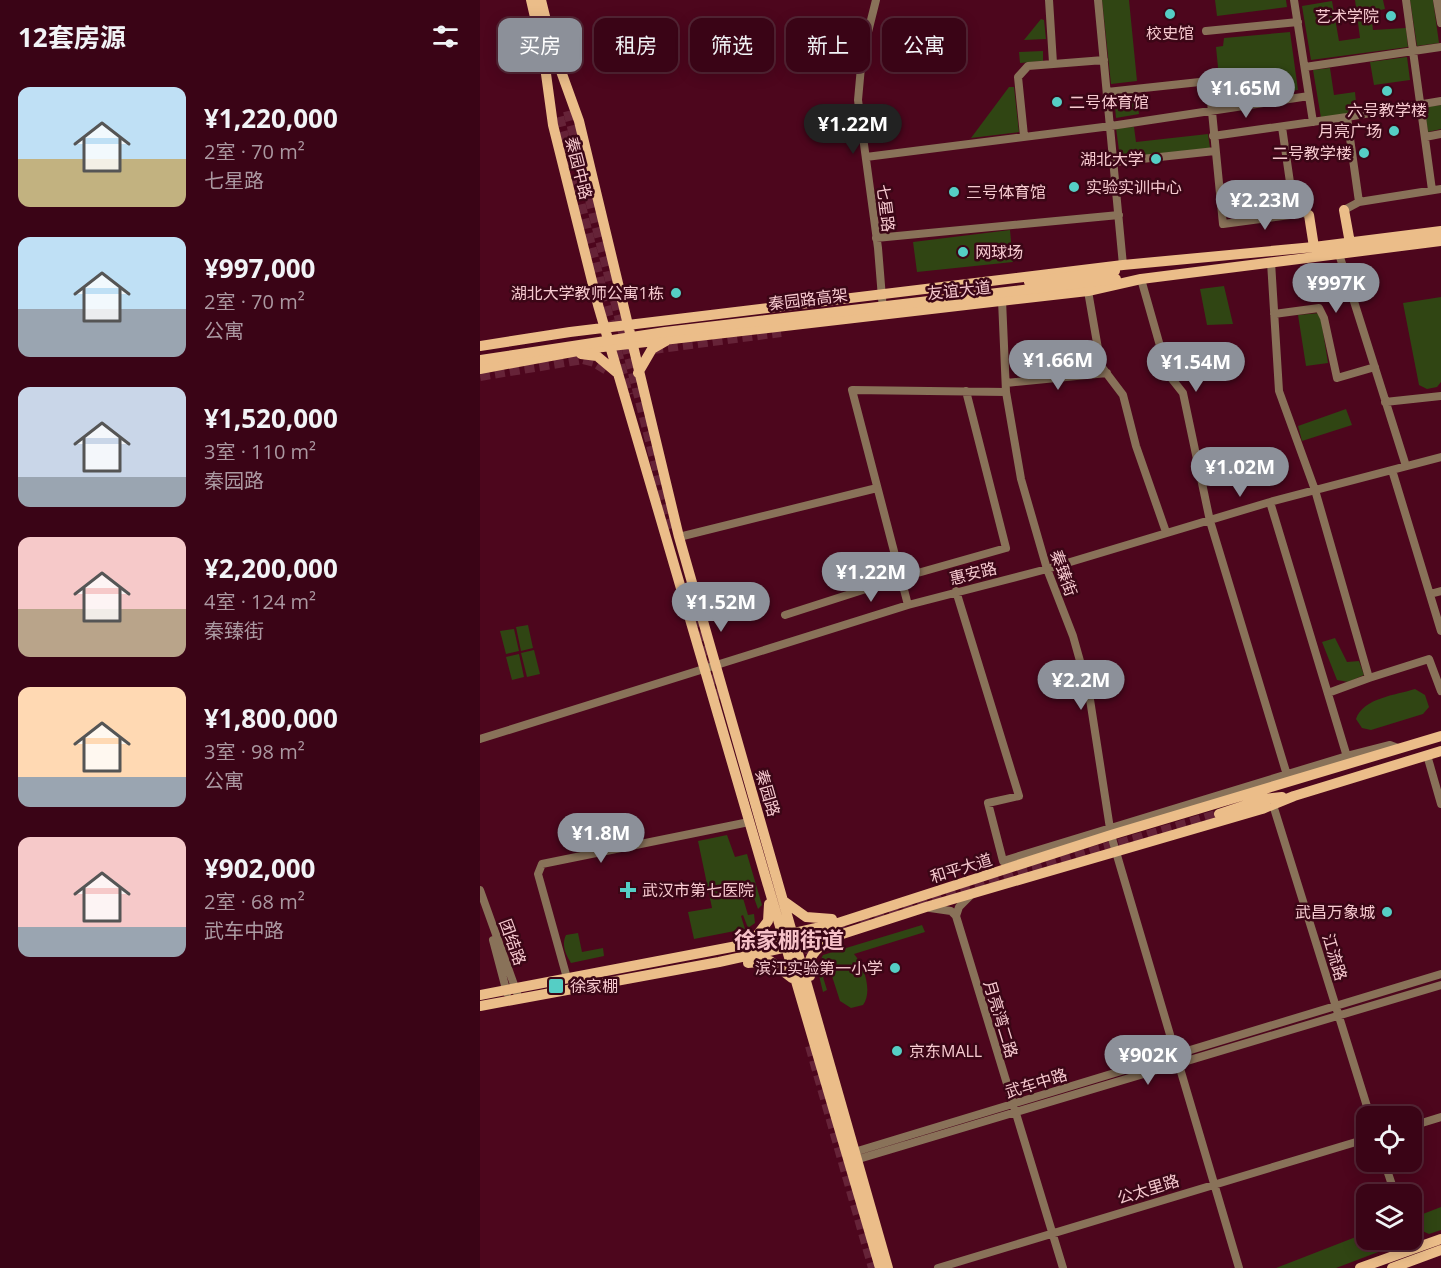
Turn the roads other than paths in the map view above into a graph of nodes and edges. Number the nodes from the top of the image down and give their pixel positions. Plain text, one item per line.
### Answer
1 (531, 0) edge
2 (541, 0) edge
3 (876, 0) edge
4 (1049, 0) edge
5 (1098, 0) edge
6 (1294, 0) edge
7 (1406, 0) edge
8 (1437, 0) edge
9 (537, 18) edge
10 (544, 18) edge
11 (1298, 22) junction
12 (1441, 23) edge
13 (1206, 31) dead end
14 (1441, 47) edge
15 (1414, 51) junction
16 (1104, 60) junction
17 (1053, 63) junction
18 (1305, 68) junction
19 (549, 72) edge
20 (554, 72) edge
21 (557, 72) edge
22 (1107, 92) junction
23 (1309, 96) junction
24 (1441, 101) edge
25 (1420, 105) junction
26 (1211, 111) junction
27 (564, 114) tunnel mouth
28 (1347, 117) junction
29 (1313, 122) junction
30 (1111, 126) junction
31 (1282, 127) junction
32 (1441, 134) edge
33 (1024, 136) junction
34 (1213, 136) junction
35 (1425, 137) junction
36 (1215, 151) junction
37 (866, 158) junction
38 (1114, 162) junction
39 (1437, 190) edge
40 (1359, 202) junction
41 (1294, 210) junction
42 (1344, 210) joint
43 (1119, 215) junction
44 (1309, 215) joint
45 (1441, 231) edge
46 (876, 238) junction
47 (1441, 241) edge
48 (1350, 243) junction
49 (1314, 247) junction
50 (1339, 254) junction
51 (1270, 262) junction
52 (1118, 272) junction
53 (1141, 279) junction
54 (1088, 291) junction
55 (881, 294) junction
56 (1002, 300) junction
57 (598, 305) junction
58 (625, 305) junction
59 (883, 314) junction
60 (1274, 314) junction
61 (842, 319) junction
62 (661, 321) junction
63 (630, 324) junction
64 (815, 327) dead end
65 (605, 328) junction
66 (570, 332) junction
67 (677, 338) junction
68 (610, 344) junction
69 (634, 344) junction
70 (480, 346) edge
71 (480, 353) edge
72 (539, 358) junction
73 (480, 360) edge
74 (1374, 367) junction
75 (480, 369) edge
76 (1107, 373) junction
77 (638, 374) junction
78 (621, 378) junction
79 (1006, 388) junction
80 (966, 391) junction
81 (1441, 396) edge
82 (1385, 402) junction
83 (1441, 457) edge
84 (1406, 466) junction
85 (1392, 470) junction
86 (877, 488) junction
87 (1315, 490) junction
88 (1270, 502) junction
89 (1210, 520) junction
90 (1166, 532) junction
91 (680, 537) junction
92 (1047, 569) junction
93 (900, 578) junction
94 (956, 591) junction
95 (1441, 591) edge
96 (1430, 594) junction
97 (908, 605) junction
98 (785, 615) dead end
99 (1441, 631) edge
100 (710, 666) junction
101 (1369, 678) junction
102 (1441, 691) edge
103 (1328, 693) junction
104 (1441, 736) edge
105 (480, 739) edge
106 (1441, 751) edge
107 (1427, 755) junction
108 (1348, 760) junction
109 (1287, 775) junction
110 (1294, 796) junction
111 (1441, 804) edge
112 (1273, 805) junction
113 (1218, 813) tunnel mouth
114 (749, 822) junction
115 (1111, 831) junction
116 (1116, 851) junction
117 (767, 884) junction
118 (481, 892) edge
119 (972, 893) junction
120 (783, 900) junction
121 (926, 907) junction
122 (957, 916) junction
123 (837, 923) junction
124 (788, 935) junction
125 (833, 937) junction
126 (752, 942) junction
127 (791, 947) junction
128 (719, 962) junction
129 (1441, 974) edge
130 (567, 978) junction
131 (796, 981) junction
132 (1441, 986) edge
133 (512, 994) junction
134 (480, 995) edge
135 (480, 1006) edge
136 (1336, 1006) junction
137 (1339, 1015) junction
138 (816, 1018) junction
139 (1176, 1054) junction
140 (1179, 1064) junction
141 (1367, 1106) edge
142 (1014, 1109) junction
143 (1441, 1117) edge
144 (1422, 1123) edge
145 (1356, 1141) edge
146 (851, 1157) junction
147 (1214, 1182) junction
148 (1052, 1233) junction
149 (1441, 1239) edge
150 (1422, 1242) edge
151 (1398, 1250) edge
152 (1441, 1250) edge
153 (880, 1268) edge
154 (888, 1268) edge
155 (938, 1268) edge
156 (1063, 1268) edge
157 (1239, 1268) edge
158 (1360, 1268) edge
159 (1392, 1268) edge

1 - 9 main road, 秦园中路
2 - 10 main road, 秦园中路
3 - 37 street, 七星路
4 - 17 street
5 - 16 street
6 - 11 street
7 - 15 street
8 - 12 street
11 - 13 street
11 - 18 street
14 - 15 street
15 - 18 street
15 - 25 street
16 - 17 street
16 - 22 street
17 - 33 street
18 - 23 street
19 - 57 main road, 秦园中路
20 - 27 main road
21 - 58 main road, 秦园中路
22 - 26 street
22 - 30 street
23 - 26 street
23 - 29 street
24 - 25 street
25 - 28 street
25 - 35 street
26 - 30 street
26 - 34 street
28 - 29 street
28 - 40 street
29 - 31 street
30 - 33 street
30 - 38 street
31 - 34 street
31 - 41 street
32 - 35 street
33 - 37 street
34 - 36 street
35 - 39 street
36 - 38 street
36 - 41 street
37 - 46 street, 七星路
38 - 43 street
39 - 40 street
40 - 42 street
41 - 44 street
42 - 48 main road
43 - 46 street
43 - 52 street
44 - 49 main road
45 - 48 main road
46 - 55 street, 七星路
47 - 50 main road, 友谊大道
48 - 49 main road
49 - 52 main road, 秦园路高架
50 - 51 main road, 友谊大道
50 - 74 street
51 - 53 main road, 友谊大道
51 - 60 street
52 - 53 main road, 秦园路高架
52 - 55 main road, 友谊大道
52 - 71 main road, 秦园路高架, bridge
52 - 73 main road, 秦园路高架, bridge
53 - 54 main road, 友谊大道
53 - 89 street
54 - 56 main road, 友谊大道
54 - 76 street
55 - 59 street, 七星路
55 - 62 main road, 友谊大道
56 - 59 main road, 友谊大道
56 - 79 street, 秦臻街
57 - 65 main road, 秦园中路
57 - 66 main road
58 - 62 main road
58 - 63 main road, 秦园中路
59 - 61 main road, 友谊大道
60 - 74 street
60 - 87 street
61 - 64 main road
61 - 67 main road, 友谊大道
62 - 63 main road, 友谊大道
63 - 65 main road, 友谊大道
63 - 69 main road, 秦园路
65 - 66 main road, 友谊大道
65 - 68 main road, 秦园中路
66 - 70 main road, 友谊大道
67 - 69 main road, 友谊大道
67 - 77 main road
68 - 69 main road, 友谊大道
68 - 72 main road, 友谊大道
68 - 78 main road, 秦园路
69 - 77 main road, 秦园路
72 - 75 main road, 友谊大道
72 - 78 main road
74 - 82 street
76 - 79 street
76 - 90 street
77 - 91 main road, 秦园路
78 - 100 main road, 秦园路
79 - 80 street
79 - 92 street, 秦臻街
80 - 86 street
80 - 93 street
81 - 82 street
82 - 84 street
83 - 84 street, 惠安路
84 - 85 street, 惠安路
85 - 87 street, 惠安路
85 - 96 street
86 - 91 street
86 - 93 street
87 - 88 street, 惠安路
87 - 101 street
88 - 89 street, 惠安路
88 - 103 street
89 - 90 street, 惠安路
89 - 109 street
90 - 92 street, 惠安路
91 - 100 main road, 秦园路
92 - 94 street, 惠安路
92 - 115 street, 秦臻街
93 - 97 street
93 - 98 street
94 - 97 street, 惠安路
94 - 115 street
95 - 96 street
96 - 99 street
97 - 100 street, 惠安路
100 - 105 street, 惠安路
100 - 114 main road, 秦园路
100 - 120 main road, 秦园路
101 - 102 street
101 - 103 street
103 - 108 street
104 - 108 main road, 和平大道
106 - 107 main road, 和平大道
107 - 110 main road, 和平大道
107 - 111 street
108 - 109 street
108 - 115 main road, 和平大道
109 - 115 street
110 - 112 main road, 和平大道
110 - 113 main road
112 - 116 main road, 和平大道
112 - 136 street, 江流路
114 - 117 main road, 秦园路
114 - 130 street
115 - 116 street, 秦臻街
115 - 123 main road, 和平大道
116 - 119 main road, 和平大道
116 - 139 street, 秦臻街
117 - 124 main road, 秦园路
117 - 126 main road
118 - 133 street, 团结路
119 - 121 main road, 和平大道
119 - 122 street
120 - 123 main road
120 - 124 main road, 秦园路
121 - 122 street
121 - 125 main road, 和平大道
122 - 142 street, 月亮湾二路
123 - 124 main road, 和平大道
124 - 126 main road, 和平大道
124 - 127 main road, 秦园路
125 - 127 main road, 和平大道
125 - 138 main road
126 - 130 main road, 和平大道
127 - 128 main road, 和平大道
127 - 131 main road, 秦园路
127 - 138 main road, 秦园路
128 - 131 main road
128 - 133 main road, 和平大道
129 - 136 street, 武车中路
130 - 133 main road, 和平大道
131 - 146 main road, 秦园路
132 - 137 street, 武车中路
133 - 134 main road, 和平大道
133 - 135 main road, 和平大道
136 - 137 street, 江流路
136 - 139 street, 武车中路
137 - 140 street, 武车中路
137 - 141 street, 江流路
138 - 146 main road, 秦园路
139 - 140 street, 秦臻街
139 - 142 street, 武车中路
140 - 142 street, 武车中路
140 - 147 street, 秦臻街
142 - 146 street, 武车中路
142 - 148 street, 月亮湾二路
143 - 144 street
145 - 147 street, 公太里路
146 - 153 main road, 秦园路
146 - 154 main road, 秦园路
147 - 148 street, 公太里路
147 - 157 street, 秦臻街
148 - 155 street, 公太里路
148 - 156 street, 月亮湾二路
149 - 150 main road
151 - 158 main road
152 - 159 main road

